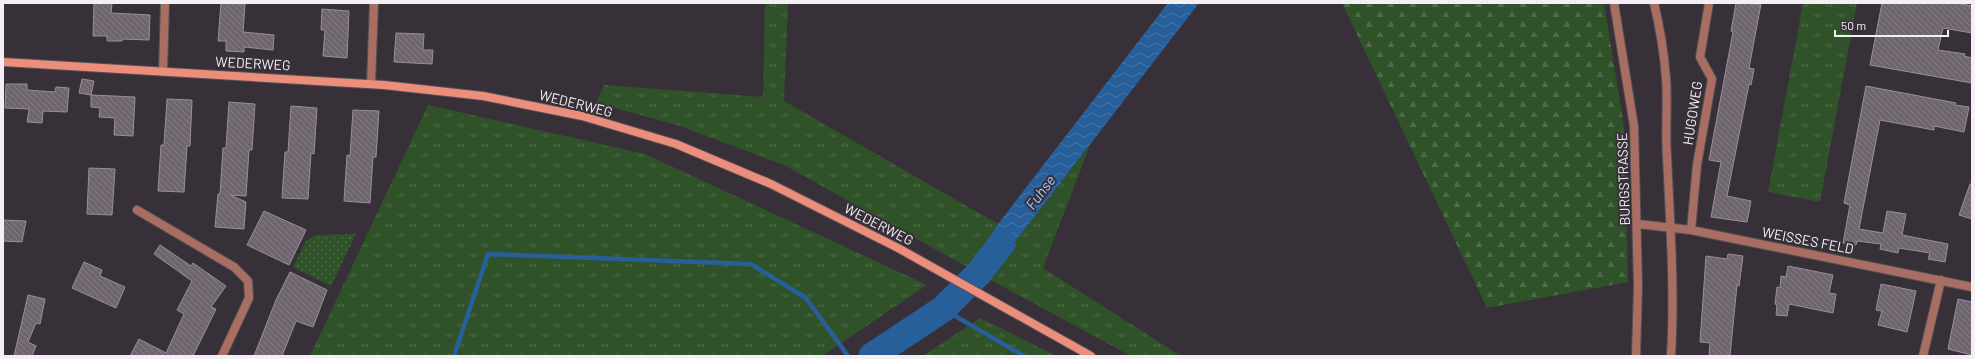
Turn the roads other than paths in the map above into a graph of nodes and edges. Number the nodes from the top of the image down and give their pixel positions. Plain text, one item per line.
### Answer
1 (165, 3) edge
2 (374, 3) edge
3 (1614, 3) edge
4 (1654, 3) edge
5 (1709, 3) edge
6 (3, 62) edge
7 (163, 71) junction
8 (371, 84) junction
9 (137, 210) dead end
10 (1638, 224) junction
11 (1671, 227) junction
12 (1691, 230) junction
13 (1941, 280) junction
14 (1972, 287) edge
15 (222, 356) edge
16 (1091, 356) edge
17 (1636, 356) edge
18 (1672, 356) edge
19 (1923, 356) edge

1 - 7 street
2 - 8 street
3 - 10 street, BURGSTRASSE
4 - 11 street
5 - 12 street, HUGOWEG
6 - 7 main road, WEDERWEG
7 - 8 main road, WEDERWEG
8 - 16 main road, WEDERWEG
9 - 15 street
10 - 11 street, WEISSES FELD
10 - 17 street, BURGSTRASSE
11 - 12 street, WEISSES FELD
11 - 18 street
12 - 13 street, WEISSES FELD
13 - 14 street, WEISSES FELD
13 - 19 street

